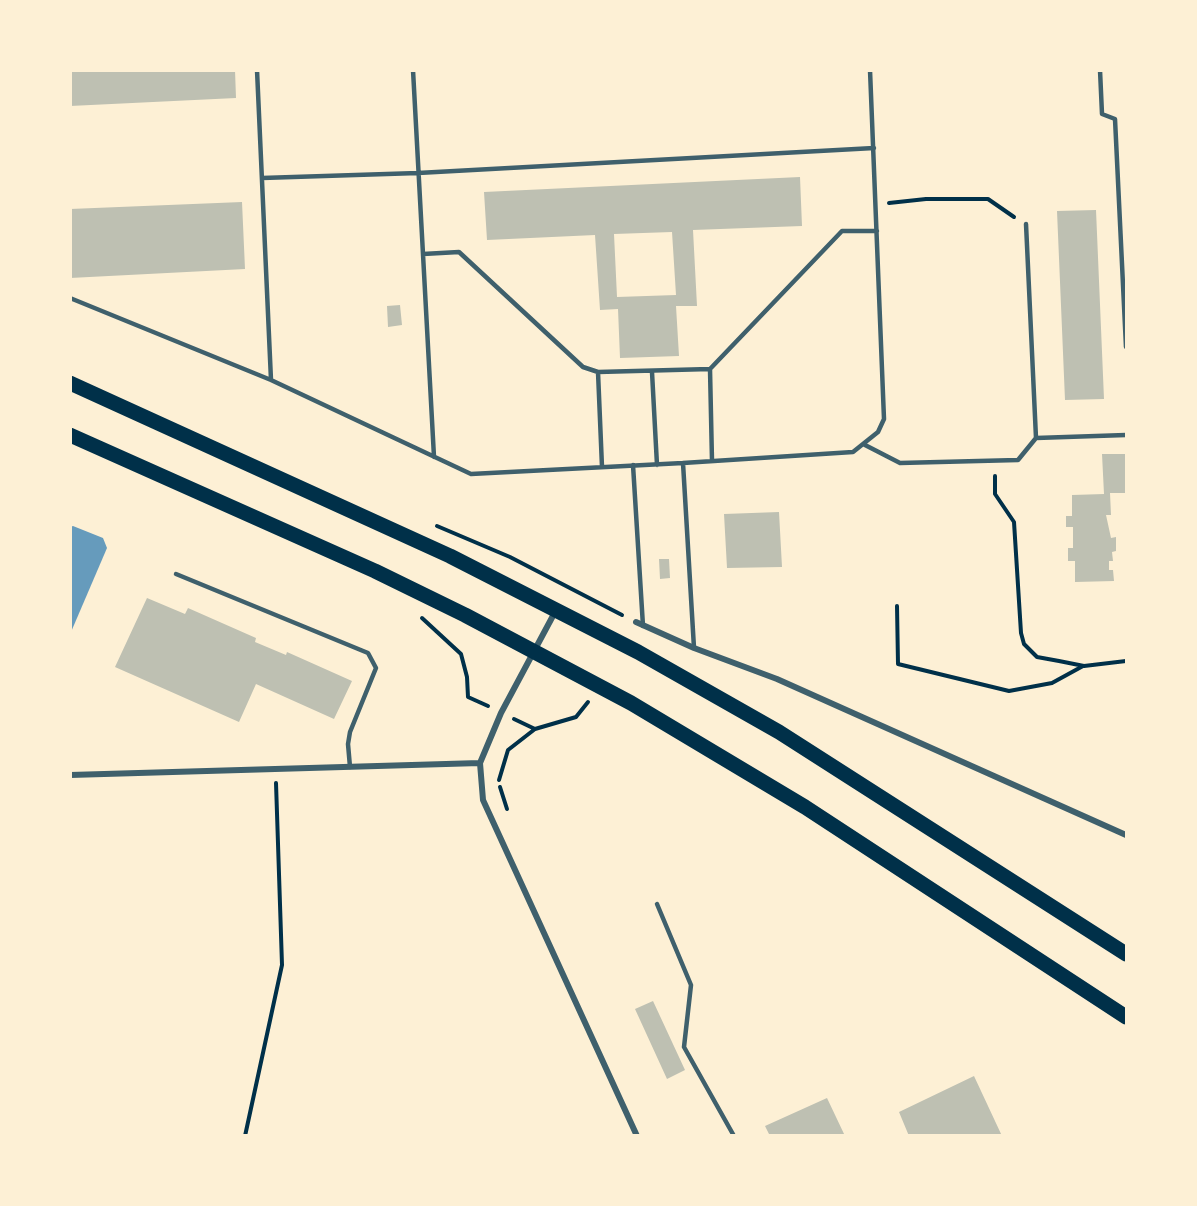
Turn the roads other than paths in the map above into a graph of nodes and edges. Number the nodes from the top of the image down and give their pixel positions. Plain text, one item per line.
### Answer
1 (257, 70) edge
2 (413, 70) edge
3 (870, 70) edge
4 (1100, 70) edge
5 (874, 148) junction
6 (418, 173) junction
7 (262, 178) junction
8 (1026, 224) road end
9 (877, 231) junction
10 (423, 254) junction
11 (70, 298) edge
12 (1126, 347) edge
13 (710, 369) junction
14 (598, 372) junction
15 (652, 372) junction
16 (271, 380) junction
17 (70, 383) edge
18 (70, 435) edge
19 (1126, 435) edge
20 (1036, 438) junction
21 (865, 445) junction
22 (434, 457) junction
23 (712, 461) junction
24 (683, 463) junction
25 (633, 465) junction
26 (657, 465) junction
27 (602, 467) junction
28 (176, 574) dead end
29 (556, 609) junction
30 (636, 622) dead end
31 (643, 626) junction
32 (694, 648) junction
33 (534, 651) junction
34 (480, 763) junction
35 (350, 767) junction
36 (70, 775) edge
37 (1126, 835) edge
38 (657, 904) dead end
39 (1126, 954) edge
40 (1126, 1017) edge
41 (637, 1136) edge
42 (734, 1136) edge

1 - 7 lane
2 - 6 lane
3 - 5 lane
4 - 12 lane
5 - 6 lane
5 - 9 lane
6 - 7 lane
6 - 10 lane
7 - 16 lane
8 - 20 lane
9 - 13 lane
9 - 21 lane
10 - 14 lane
10 - 22 lane
11 - 16 lane
13 - 15 lane
13 - 23 lane
14 - 15 lane
14 - 27 lane
15 - 26 lane
16 - 22 lane
17 - 29 main road
18 - 33 main road
19 - 20 lane
20 - 21 lane
21 - 23 lane
22 - 27 lane
23 - 24 lane
24 - 26 lane
24 - 32 lane
25 - 26 lane
25 - 27 lane
25 - 31 lane
28 - 35 lane
29 - 33 street
29 - 39 main road
30 - 31 street
31 - 32 street
32 - 37 street
33 - 34 street
33 - 40 main road
34 - 35 street
34 - 41 street
35 - 36 street
38 - 42 lane

